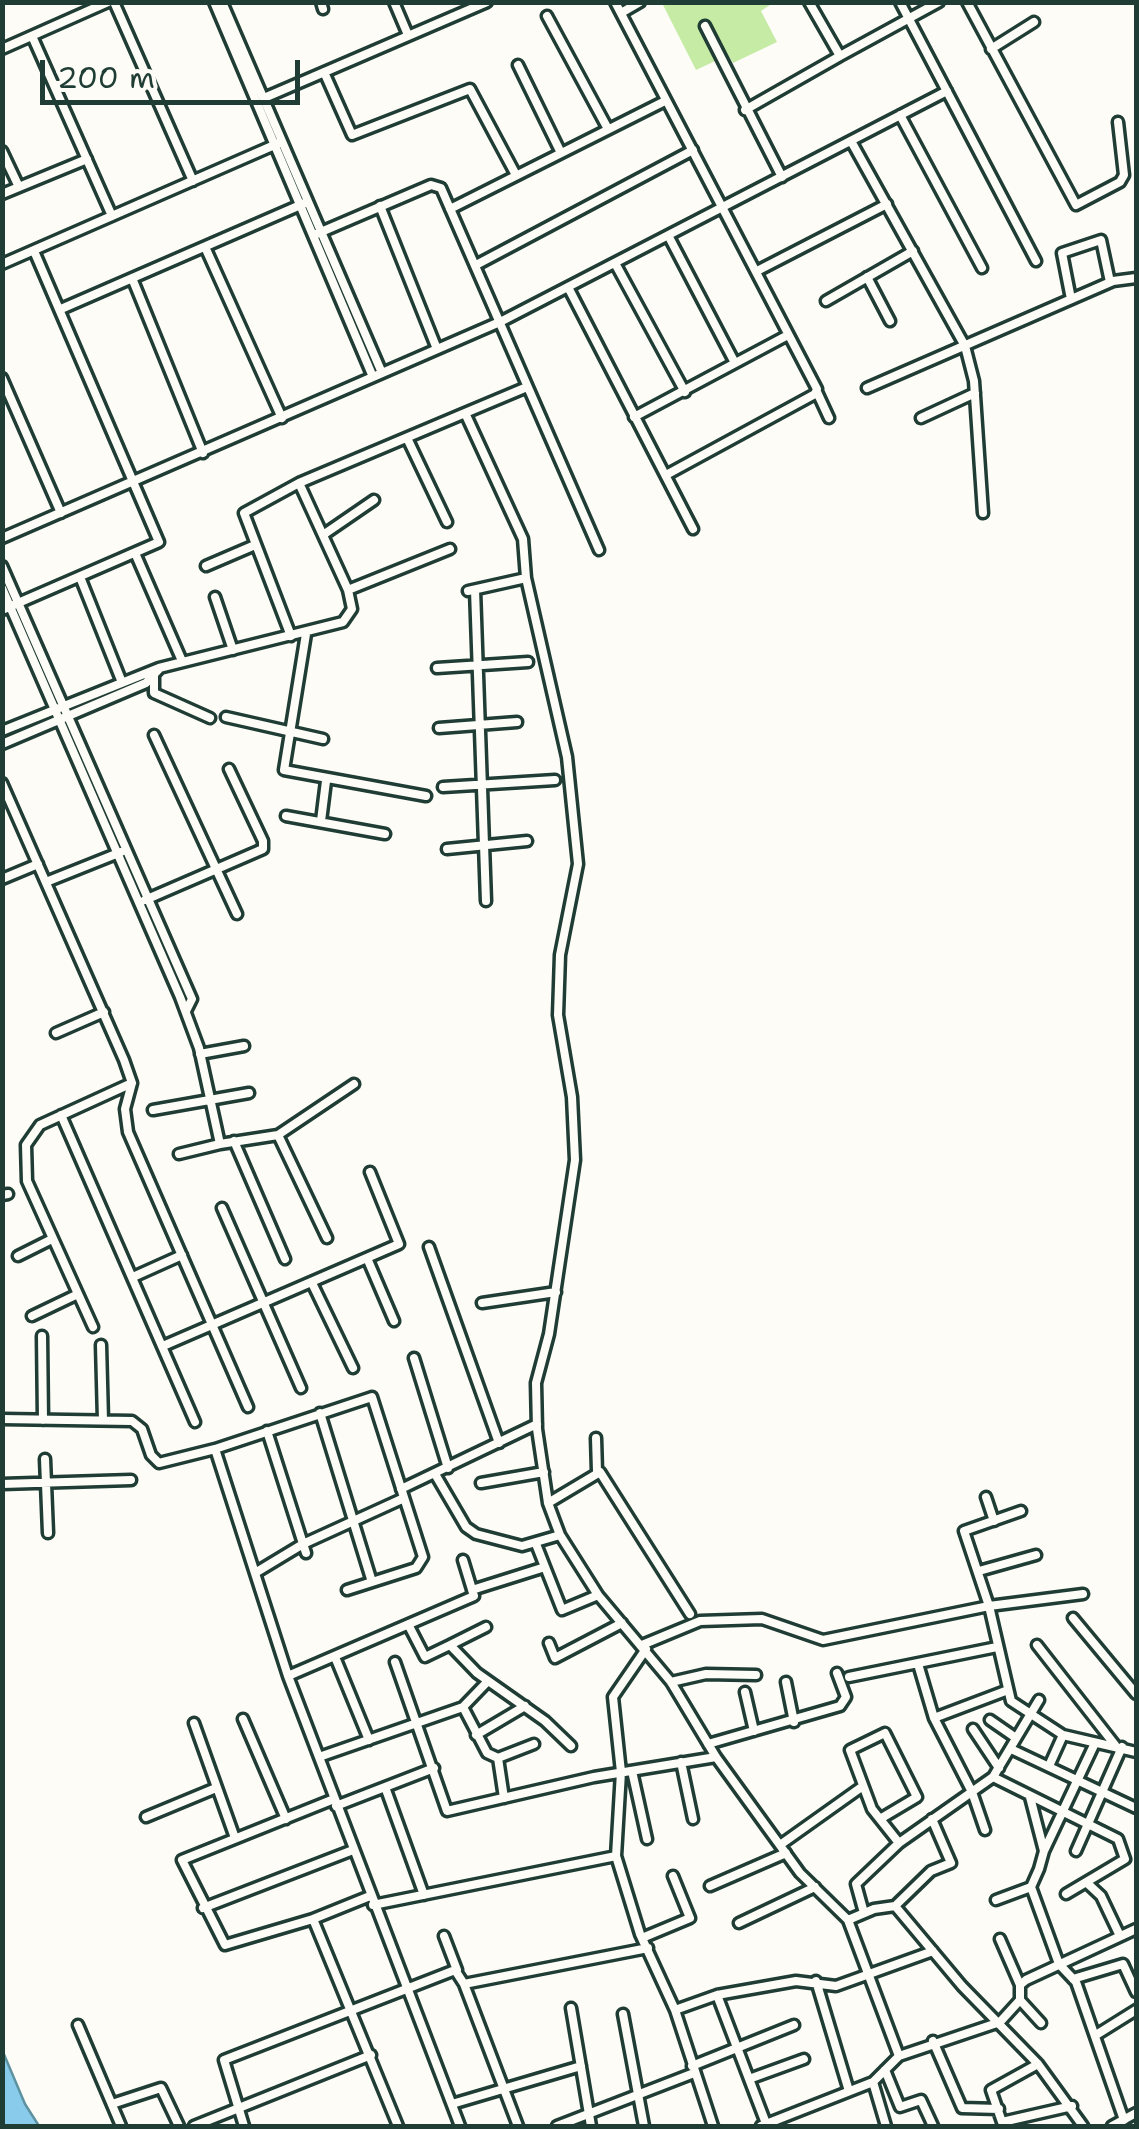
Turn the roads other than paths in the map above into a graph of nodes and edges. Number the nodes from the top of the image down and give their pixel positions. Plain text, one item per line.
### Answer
1 (111, 2) edge
2 (218, 2) edge
3 (394, 2) edge
4 (487, 2) edge
5 (616, 2) edge
6 (640, 2) edge
7 (809, 2) edge
8 (900, 2) edge
9 (939, 2) edge
10 (966, 2) edge
11 (470, 6) edge
12 (621, 13) junction
13 (547, 16) dead end
14 (908, 18) junction
15 (1034, 22) dead end
16 (704, 26) dead end
17 (32, 36) junction
18 (408, 36) junction
19 (992, 48) junction
20 (2, 49) edge
21 (840, 56) junction
22 (518, 65) dead end
23 (324, 72) junction
24 (947, 90) junction
25 (264, 98) junction
26 (666, 101) junction
27 (745, 110) junction
28 (900, 116) junction
29 (1118, 122) dead end
30 (608, 129) junction
31 (851, 141) junction
32 (279, 142) junction
33 (693, 150) junction
34 (2, 151) edge
35 (561, 153) junction
36 (87, 158) junction
37 (516, 175) junction
38 (782, 177) junction
39 (192, 181) junction
40 (18, 187) junction
41 (2, 194) edge
42 (305, 203) junction
43 (723, 204) junction
44 (886, 204) junction
45 (380, 206) junction
46 (450, 209) junction
47 (112, 216) junction
48 (318, 233) junction
49 (669, 237) junction
50 (205, 247) junction
51 (34, 251) junction
52 (912, 251) junction
53 (1036, 262) dead end
54 (2, 264) edge
55 (476, 265) junction
56 (616, 265) junction
57 (982, 268) dead end
58 (757, 272) junction
59 (867, 277) junction
60 (132, 278) junction
61 (1136, 278) edge
62 (1103, 282) junction
63 (569, 289) junction
64 (1071, 299) junction
65 (826, 301) dead end
66 (61, 309) junction
67 (502, 321) junction
68 (890, 321) dead end
69 (788, 334) junction
70 (964, 346) junction
71 (437, 349) junction
72 (735, 364) junction
73 (377, 375) junction
74 (2, 378) edge
75 (527, 387) junction
76 (867, 388) dead end
77 (685, 392) junction
78 (817, 392) junction
79 (974, 393) junction
80 (465, 414) junction
81 (634, 417) junction
82 (282, 418) junction
83 (829, 418) dead end
84 (921, 418) dead end
85 (407, 438) junction
86 (203, 452) junction
87 (666, 475) junction
88 (134, 483) junction
89 (300, 483) junction
90 (374, 500) dead end
91 (61, 513) junction
92 (983, 513) dead end
93 (447, 522) dead end
94 (692, 529) dead end
95 (323, 535) junction
96 (2, 538) edge
97 (255, 546) junction
98 (450, 549) dead end
99 (599, 550) dead end
100 (135, 554) junction
101 (2, 566) edge
102 (206, 566) dead end
103 (80, 577) junction
104 (526, 578) junction
105 (2, 588) edge
106 (348, 590) junction
107 (215, 597) dead end
108 (11, 607) edge
109 (306, 634) junction
110 (291, 636) junction
111 (233, 650) junction
112 (182, 661) junction
113 (528, 662) dead end
114 (478, 665) junction
115 (437, 668) dead end
116 (157, 672) junction
117 (121, 680) junction
118 (59, 707) junction
119 (64, 717) junction
120 (226, 717) dead end
121 (210, 718) dead end
122 (517, 722) dead end
123 (480, 725) junction
124 (440, 728) dead end
125 (2, 731) edge
126 (290, 732) junction
127 (154, 735) dead end
128 (323, 739) dead end
129 (2, 744) edge
130 (229, 769) dead end
131 (555, 780) dead end
132 (326, 781) junction
133 (2, 783) edge
134 (482, 785) junction
135 (443, 788) dead end
136 (426, 796) dead end
137 (286, 816) dead end
138 (320, 821) junction
139 (385, 834) dead end
140 (527, 841) dead end
141 (484, 846) junction
142 (447, 849) dead end
143 (123, 852) junction
144 (38, 864) junction
145 (217, 872) junction
146 (2, 878) edge
147 (46, 882) junction
148 (145, 901) junction
149 (486, 901) dead end
150 (237, 914) dead end
151 (104, 1012) junction
152 (56, 1033) dead end
153 (244, 1046) dead end
154 (200, 1054) junction
155 (132, 1083) junction
156 (354, 1084) dead end
157 (249, 1092) dead end
158 (210, 1100) junction
159 (153, 1110) dead end
160 (62, 1115) junction
161 (278, 1134) junction
162 (234, 1141) junction
163 (220, 1144) junction
164 (179, 1154) dead end
165 (370, 1172) dead end
166 (222, 1208) dead end
167 (327, 1238) dead end
168 (52, 1239) junction
169 (429, 1247) dead end
170 (182, 1255) junction
171 (18, 1256) dead end
172 (367, 1258) junction
173 (284, 1259) dead end
174 (132, 1277) junction
175 (312, 1283) junction
176 (556, 1292) junction
177 (78, 1294) junction
178 (262, 1303) junction
179 (482, 1303) dead end
180 (32, 1316) dead end
181 (394, 1321) dead end
182 (213, 1324) junction
183 (93, 1327) dead end
184 (42, 1336) dead end
185 (102, 1345) dead end
186 (163, 1346) junction
187 (414, 1358) dead end
188 (353, 1368) dead end
189 (301, 1388) dead end
190 (248, 1407) dead end
191 (320, 1413) junction
192 (2, 1419) edge
193 (43, 1420) junction
194 (103, 1420) junction
195 (195, 1422) dead end
196 (537, 1424) junction
197 (266, 1431) junction
198 (596, 1438) dead end
199 (499, 1443) junction
200 (215, 1450) junction
201 (46, 1460) dead end
202 (448, 1468) junction
203 (597, 1471) junction
204 (544, 1472) junction
205 (435, 1474) junction
206 (131, 1480) dead end
207 (46, 1482) junction
208 (481, 1482) dead end
209 (2, 1484) edge
210 (403, 1494) junction
211 (986, 1497) dead end
212 (548, 1502) junction
213 (1022, 1511) dead end
214 (994, 1520) junction
215 (354, 1521) junction
216 (48, 1533) dead end
217 (560, 1535) junction
218 (536, 1544) junction
219 (304, 1548) junction
220 (1036, 1555) dead end
221 (462, 1560) dead end
222 (545, 1567) junction
223 (979, 1571) junction
224 (255, 1573) junction
225 (372, 1582) junction
226 (347, 1590) dead end
227 (472, 1590) junction
228 (1082, 1594) dead end
229 (598, 1596) junction
230 (990, 1606) junction
231 (690, 1614) dead end
232 (1073, 1618) dead end
233 (622, 1622) junction
234 (410, 1626) junction
235 (486, 1627) dead end
236 (548, 1643) dead end
237 (450, 1644) junction
238 (1037, 1644) dead end
239 (644, 1647) junction
240 (996, 1647) junction
241 (335, 1657) junction
242 (395, 1662) dead end
243 (918, 1664) junction
244 (838, 1673) dead end
245 (756, 1675) dead end
246 (288, 1676) junction
247 (849, 1677) dead end
248 (488, 1681) junction
249 (672, 1682) junction
250 (786, 1682) dead end
251 (1008, 1690) junction
252 (745, 1692) dead end
253 (1136, 1694) edge
254 (1040, 1700) dead end
255 (463, 1706) junction
256 (525, 1706) junction
257 (1029, 1714) junction
258 (934, 1718) junction
259 (243, 1719) dead end
260 (990, 1720) dead end
261 (794, 1722) junction
262 (194, 1723) dead end
263 (419, 1723) junction
264 (973, 1729) dead end
265 (754, 1731) junction
266 (476, 1735) junction
267 (1063, 1735) junction
268 (1016, 1738) junction
269 (369, 1740) junction
270 (1095, 1743) junction
271 (534, 1744) dead end
272 (708, 1744) junction
273 (571, 1746) dead end
274 (1119, 1746) junction
275 (1011, 1749) junction
276 (1136, 1752) edge
277 (318, 1757) junction
278 (716, 1757) junction
279 (498, 1758) junction
280 (681, 1762) junction
281 (1049, 1766) junction
282 (434, 1768) junction
283 (999, 1768) junction
284 (632, 1771) junction
285 (620, 1772) junction
286 (993, 1777) junction
287 (1076, 1779) junction
288 (863, 1786) junction
289 (385, 1787) junction
290 (216, 1788) junction
291 (972, 1792) junction
292 (1104, 1792) junction
293 (1030, 1796) junction
294 (504, 1798) junction
295 (335, 1802) junction
296 (1136, 1807) edge
297 (1062, 1811) junction
298 (146, 1817) dead end
299 (932, 1818) junction
300 (286, 1819) junction
301 (880, 1819) junction
302 (693, 1820) dead end
303 (1088, 1824) junction
304 (985, 1830) dead end
305 (235, 1838) junction
306 (647, 1838) dead end
307 (899, 1843) junction
308 (783, 1849) junction
309 (353, 1850) junction
310 (1044, 1851) junction
311 (1076, 1851) dead end
312 (616, 1856) junction
313 (673, 1876) dead end
314 (1086, 1882) junction
315 (710, 1886) dead end
316 (1031, 1886) junction
317 (815, 1888) junction
318 (424, 1894) junction
319 (1066, 1894) dead end
320 (372, 1900) junction
321 (996, 1900) dead end
322 (895, 1906) junction
323 (203, 1908) junction
324 (864, 1913) junction
325 (313, 1920) junction
326 (848, 1920) junction
327 (739, 1923) dead end
328 (1136, 1929) edge
329 (444, 1936) dead end
330 (1120, 1936) junction
331 (642, 1938) junction
332 (1000, 1939) dead end
333 (648, 1948) junction
334 (933, 1951) junction
335 (1058, 1964) junction
336 (457, 1970) junction
337 (872, 1974) junction
338 (1073, 1979) junction
339 (816, 1981) junction
340 (464, 1984) junction
341 (1020, 1985) junction
342 (409, 1988) junction
343 (1136, 1992) edge
344 (718, 1995) junction
345 (1020, 2000) junction
346 (571, 2008) dead end
347 (675, 2010) junction
348 (1136, 2010) edge
349 (352, 2011) junction
350 (624, 2014) dead end
351 (1000, 2022) junction
352 (1041, 2023) dead end
353 (794, 2024) dead end
354 (78, 2025) dead end
355 (1096, 2035) junction
356 (933, 2041) junction
357 (738, 2047) junction
358 (371, 2055) junction
359 (899, 2056) junction
360 (804, 2060) dead end
361 (1038, 2064) junction
362 (581, 2066) junction
363 (693, 2069) junction
364 (885, 2070) junction
365 (749, 2078) junction
366 (873, 2082) junction
367 (501, 2086) junction
368 (849, 2091) junction
369 (638, 2097) junction
370 (112, 2104) junction
371 (452, 2104) junction
372 (1072, 2106) junction
373 (238, 2109) junction
374 (998, 2109) junction
375 (1136, 2113) edge
376 (589, 2114) junction
377 (790, 2116) junction
378 (1124, 2120) junction
379 (122, 2126) edge
380 (179, 2126) edge
381 (194, 2126) edge
382 (244, 2126) edge
383 (398, 2126) edge
384 (460, 2126) edge
385 (518, 2126) edge
386 (557, 2126) edge
387 (591, 2126) edge
388 (644, 2126) edge
389 (713, 2126) edge
390 (765, 2126) edge
391 (793, 2126) edge
392 (886, 2126) edge
393 (933, 2126) edge
394 (1083, 2126) edge
395 (1112, 2126) edge

1 - 17 street
1 - 39 street
2 - 25 street
2 - 32 street
3 - 18 street
4 - 11 street
5 - 12 street
6 - 12 street
7 - 21 street
8 - 14 street
9 - 14 street
10 - 19 street
11 - 18 street
12 - 26 street
13 - 30 street
14 - 21 street
14 - 24 street
15 - 19 street
16 - 27 street
17 - 20 street
17 - 36 street
18 - 23 street
19 - 29 street
21 - 27 street
22 - 35 street
23 - 25 street
23 - 37 street
24 - 28 street
24 - 53 street
25 - 32 street
26 - 30 street
26 - 33 street
27 - 38 street
28 - 31 street
28 - 57 street
30 - 35 street
31 - 38 street
31 - 44 street
32 - 39 street
32 - 42 street
33 - 43 street
33 - 55 street
34 - 40 street
35 - 37 street
36 - 40 street
36 - 47 street
37 - 46 street
38 - 43 street
39 - 47 street
40 - 41 street
42 - 48 street
42 - 50 street
43 - 49 street
43 - 58 street
44 - 52 street
44 - 58 street
45 - 46 street
45 - 48 street
45 - 71 street
46 - 55 street
47 - 51 street
48 - 73 street
49 - 56 street
49 - 72 street
50 - 60 street
50 - 82 street
51 - 54 street
51 - 66 street
52 - 59 street
52 - 70 street
55 - 67 street
56 - 63 street
56 - 77 street
58 - 69 street
59 - 65 street
59 - 68 street
60 - 66 street
60 - 86 street
61 - 62 street
62 - 64 street
62 - 64 street
63 - 67 street
63 - 81 street
64 - 70 street
66 - 88 street
67 - 71 street
67 - 75 street
69 - 72 street
69 - 78 street
70 - 76 street
70 - 79 street
71 - 73 street
72 - 77 street
73 - 82 street
74 - 91 street
75 - 80 street
75 - 99 street
77 - 81 street
78 - 83 street
78 - 87 street
79 - 84 street
79 - 92 street
80 - 85 street
80 - 104 street
81 - 87 street
82 - 86 street
85 - 89 street
85 - 93 street
86 - 88 street
87 - 94 street
88 - 91 street
88 - 100 street
89 - 95 street
89 - 97 street
90 - 95 street
91 - 96 street
95 - 106 street
97 - 102 street
97 - 110 street
98 - 106 street
100 - 103 street
100 - 112 street
101 - 108 street
103 - 108 street
103 - 117 street
104 - 114 street
104 - 176 street
105 - 108 street
106 - 109 street
107 - 111 street
108 - 118 street
109 - 110 street
109 - 126 street
110 - 111 street
111 - 112 street
112 - 116 street
113 - 114 street
114 - 115 street
114 - 123 street
116 - 117 street
116 - 119 street
116 - 121 street
117 - 118 street
118 - 119 street
118 - 125 street
119 - 129 street
119 - 143 street
120 - 126 street
122 - 123 street
123 - 124 street
123 - 134 street
126 - 128 street
126 - 132 street
127 - 145 street
130 - 145 street
131 - 134 street
132 - 136 street
132 - 138 street
133 - 144 street
134 - 135 street
134 - 141 street
137 - 138 street
138 - 139 street
140 - 141 street
141 - 142 street
141 - 149 street
143 - 147 street
143 - 148 street
144 - 146 street
144 - 147 street
145 - 148 street
145 - 150 street
147 - 151 street
148 - 154 street
151 - 152 street
151 - 155 street
153 - 154 street
154 - 158 street
155 - 160 street
155 - 170 street
156 - 161 street
157 - 158 street
158 - 159 street
158 - 163 street
160 - 168 street
160 - 174 street
161 - 162 street
161 - 167 street
162 - 163 street
162 - 173 street
163 - 164 street
165 - 172 street
166 - 178 street
168 - 171 street
168 - 177 street
169 - 199 street
170 - 174 street
170 - 182 street
172 - 175 street
172 - 181 street
174 - 186 street
175 - 178 street
175 - 188 street
176 - 179 street
176 - 196 street
177 - 180 street
177 - 183 street
178 - 182 street
178 - 189 street
182 - 186 street
182 - 190 street
184 - 193 street
185 - 194 street
186 - 195 street
187 - 202 street
191 - 197 street
191 - 210 street
191 - 215 street
192 - 193 street
193 - 194 street
194 - 200 street
196 - 199 street
196 - 204 street
197 - 200 street
197 - 219 street
198 - 203 street
199 - 202 street
200 - 224 street
201 - 207 street
202 - 205 street
203 - 212 street
203 - 231 street
204 - 208 street
204 - 212 street
205 - 210 street
205 - 218 street
206 - 207 street
207 - 209 street
207 - 216 street
210 - 215 street
210 - 225 street
211 - 214 street
212 - 217 street
213 - 214 street
214 - 223 street
215 - 219 street
215 - 225 street
217 - 218 street
217 - 229 street
218 - 222 street
219 - 224 street
220 - 223 street
221 - 227 street
222 - 227 street
222 - 229 street
223 - 230 street
224 - 246 street
225 - 226 street
227 - 234 street
228 - 230 street
229 - 233 street
230 - 239 street
230 - 240 street
232 - 253 street
233 - 236 street
233 - 239 street
234 - 237 street
234 - 241 street
235 - 237 street
237 - 248 street
238 - 274 street
239 - 249 street
239 - 285 street
240 - 243 street
240 - 251 street
241 - 246 street
241 - 269 street
242 - 263 street
243 - 247 street
243 - 258 street
244 - 261 street
245 - 249 street
246 - 277 street
248 - 255 street
248 - 256 street
249 - 272 street
250 - 261 street
251 - 257 street
251 - 258 street
252 - 265 street
254 - 257 street
255 - 263 street
255 - 266 street
256 - 266 street
256 - 273 street
257 - 267 street
257 - 268 street
258 - 291 street
259 - 300 street
260 - 268 street
261 - 265 street
262 - 290 street
263 - 269 street
263 - 282 street
264 - 283 street
265 - 272 street
266 - 279 street
267 - 270 street
267 - 281 street
268 - 275 street
269 - 277 street
270 - 274 street
270 - 287 street
271 - 279 street
272 - 278 street
274 - 276 street
274 - 292 street
275 - 281 street
275 - 283 street
277 - 295 street
278 - 280 street
278 - 308 street
279 - 294 street
280 - 284 street
280 - 302 street
281 - 287 street
282 - 289 street
282 - 294 street
283 - 286 street
284 - 285 street
284 - 306 street
285 - 294 street
285 - 312 street
286 - 291 street
286 - 293 street
287 - 292 street
287 - 297 street
288 - 301 street
288 - 301 street
288 - 308 street
289 - 295 street
289 - 318 street
290 - 298 street
290 - 305 street
291 - 299 street
291 - 304 street
292 - 296 street
292 - 303 street
293 - 297 street
293 - 310 street
295 - 300 street
295 - 309 street
297 - 303 street
297 - 310 street
299 - 307 street
299 - 322 street
300 - 305 street
301 - 307 street
303 - 311 street
303 - 314 street
305 - 323 street
307 - 324 street
308 - 315 street
308 - 317 street
309 - 320 street
309 - 323 street
310 - 316 street
312 - 318 street
312 - 331 street
313 - 331 street
314 - 319 street
314 - 330 street
316 - 321 street
316 - 335 street
317 - 326 street
317 - 327 street
318 - 320 street
320 - 325 street
320 - 342 street
322 - 324 street
322 - 334 street
323 - 325 street
324 - 326 street
325 - 349 street
326 - 337 street
328 - 330 street
329 - 336 street
330 - 335 street
331 - 333 street
332 - 341 street
333 - 340 street
333 - 347 street
334 - 337 street
334 - 351 street
335 - 338 street
335 - 341 street
336 - 340 street
336 - 342 street
337 - 339 street
337 - 359 street
338 - 343 street
338 - 355 street
339 - 344 street
339 - 368 street
340 - 367 street
341 - 345 street
342 - 349 street
342 - 371 street
344 - 347 street
344 - 357 street
345 - 351 street
345 - 352 street
346 - 362 street
347 - 363 street
348 - 355 street
349 - 358 street
349 - 373 street
350 - 369 street
351 - 356 street
351 - 361 street
353 - 357 street
354 - 370 street
355 - 378 street
356 - 359 street
356 - 374 street
357 - 363 street
357 - 365 street
358 - 373 street
358 - 383 street
359 - 364 street
360 - 365 street
361 - 372 street
361 - 374 street
362 - 367 street
362 - 376 street
363 - 369 street
363 - 389 street
364 - 366 street
364 - 393 street
365 - 390 street
366 - 368 street
366 - 392 street
367 - 371 street
367 - 385 street
368 - 377 street
369 - 376 street
369 - 388 street
370 - 379 street
370 - 380 street
371 - 384 street
372 - 374 street
372 - 394 street
373 - 381 street
373 - 382 street
375 - 378 street
376 - 386 street
376 - 387 street
377 - 390 street
377 - 391 street
378 - 395 street

